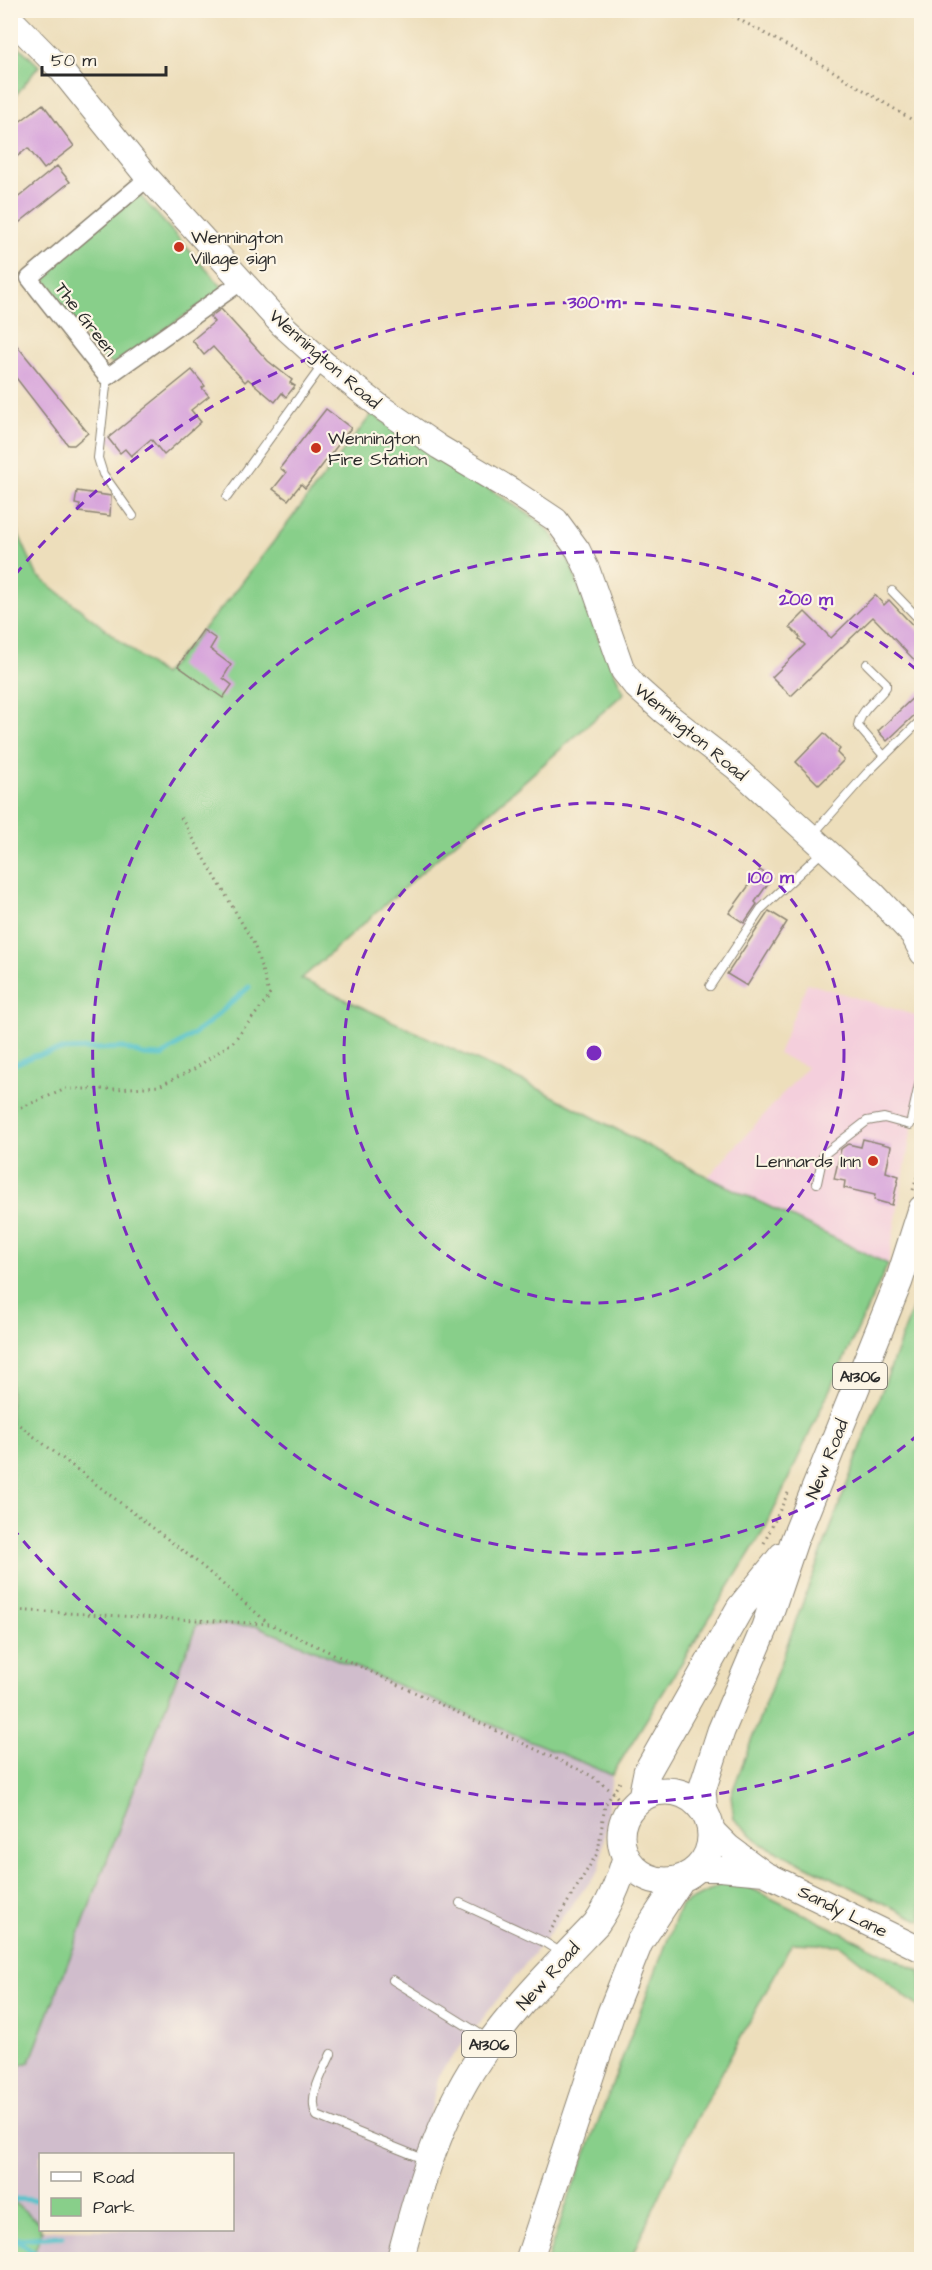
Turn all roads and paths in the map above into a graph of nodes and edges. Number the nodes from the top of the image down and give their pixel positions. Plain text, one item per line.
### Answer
1 (722, 10) edge
2 (10, 18) edge
3 (921, 126) edge
4 (148, 178) junction
5 (241, 282) junction
6 (324, 363) junction
7 (107, 377) junction
8 (227, 497) dead end
9 (133, 516) dead end
10 (892, 591) dead end
11 (921, 622) edge
12 (867, 664) dead end
13 (921, 718) edge
14 (884, 756) junction
15 (179, 814) dead end
16 (818, 842) junction
17 (921, 953) edge
18 (710, 986) dead end
19 (921, 1071) edge
20 (10, 1112) edge
21 (921, 1160) edge
22 (817, 1183) dead end
23 (917, 1200) edge
24 (10, 1418) edge
25 (792, 1485) dead end
26 (794, 1541) junction
27 (762, 1547) dead end
28 (10, 1610) edge
29 (270, 1624) junction
30 (623, 1778) dead end
31 (628, 1800) junction
32 (707, 1820) junction
33 (626, 1858) junction
34 (764, 1873) junction
35 (689, 1874) junction
36 (460, 1903) dead end
37 (562, 1911) dead end
38 (921, 1950) edge
39 (566, 1956) junction
40 (393, 1980) dead end
41 (491, 2041) junction
42 (331, 2054) dead end
43 (429, 2161) junction
44 (400, 2259) edge
45 (529, 2259) edge

1 - 3 path
2 - 4 main road, Wennington Road
4 - 5 main road, Wennington Road
4 - 7 street, The Green
5 - 6 main road, Wennington Road
5 - 7 street, The Green
6 - 8 lane
6 - 16 main road, Wennington Road
7 - 9 lane
10 - 11 lane
12 - 14 lane
13 - 14 lane
14 - 16 lane
15 - 20 path
16 - 17 main road, Wennington Road
16 - 18 lane
19 - 22 lane
21 - 23 path
23 - 26 main road, New Road / A1306
24 - 29 path
25 - 27 path
26 - 31 main road, New Road / A1306
26 - 32 main road, New Road / A1306
28 - 29 path
29 - 31 path
30 - 31 path
31 - 32 main road
31 - 33 main road
31 - 37 path
32 - 34 main road, Sandy Lane
32 - 35 main road
33 - 35 main road
33 - 39 main road, New Road / A1306
34 - 35 main road, Sandy Lane
34 - 38 main road, Sandy Lane
35 - 45 main road
36 - 39 lane
39 - 41 main road, New Road / A1306
40 - 41 lane
41 - 43 main road, New Road / A1306
42 - 43 lane
43 - 44 main road, New Road / A1306

